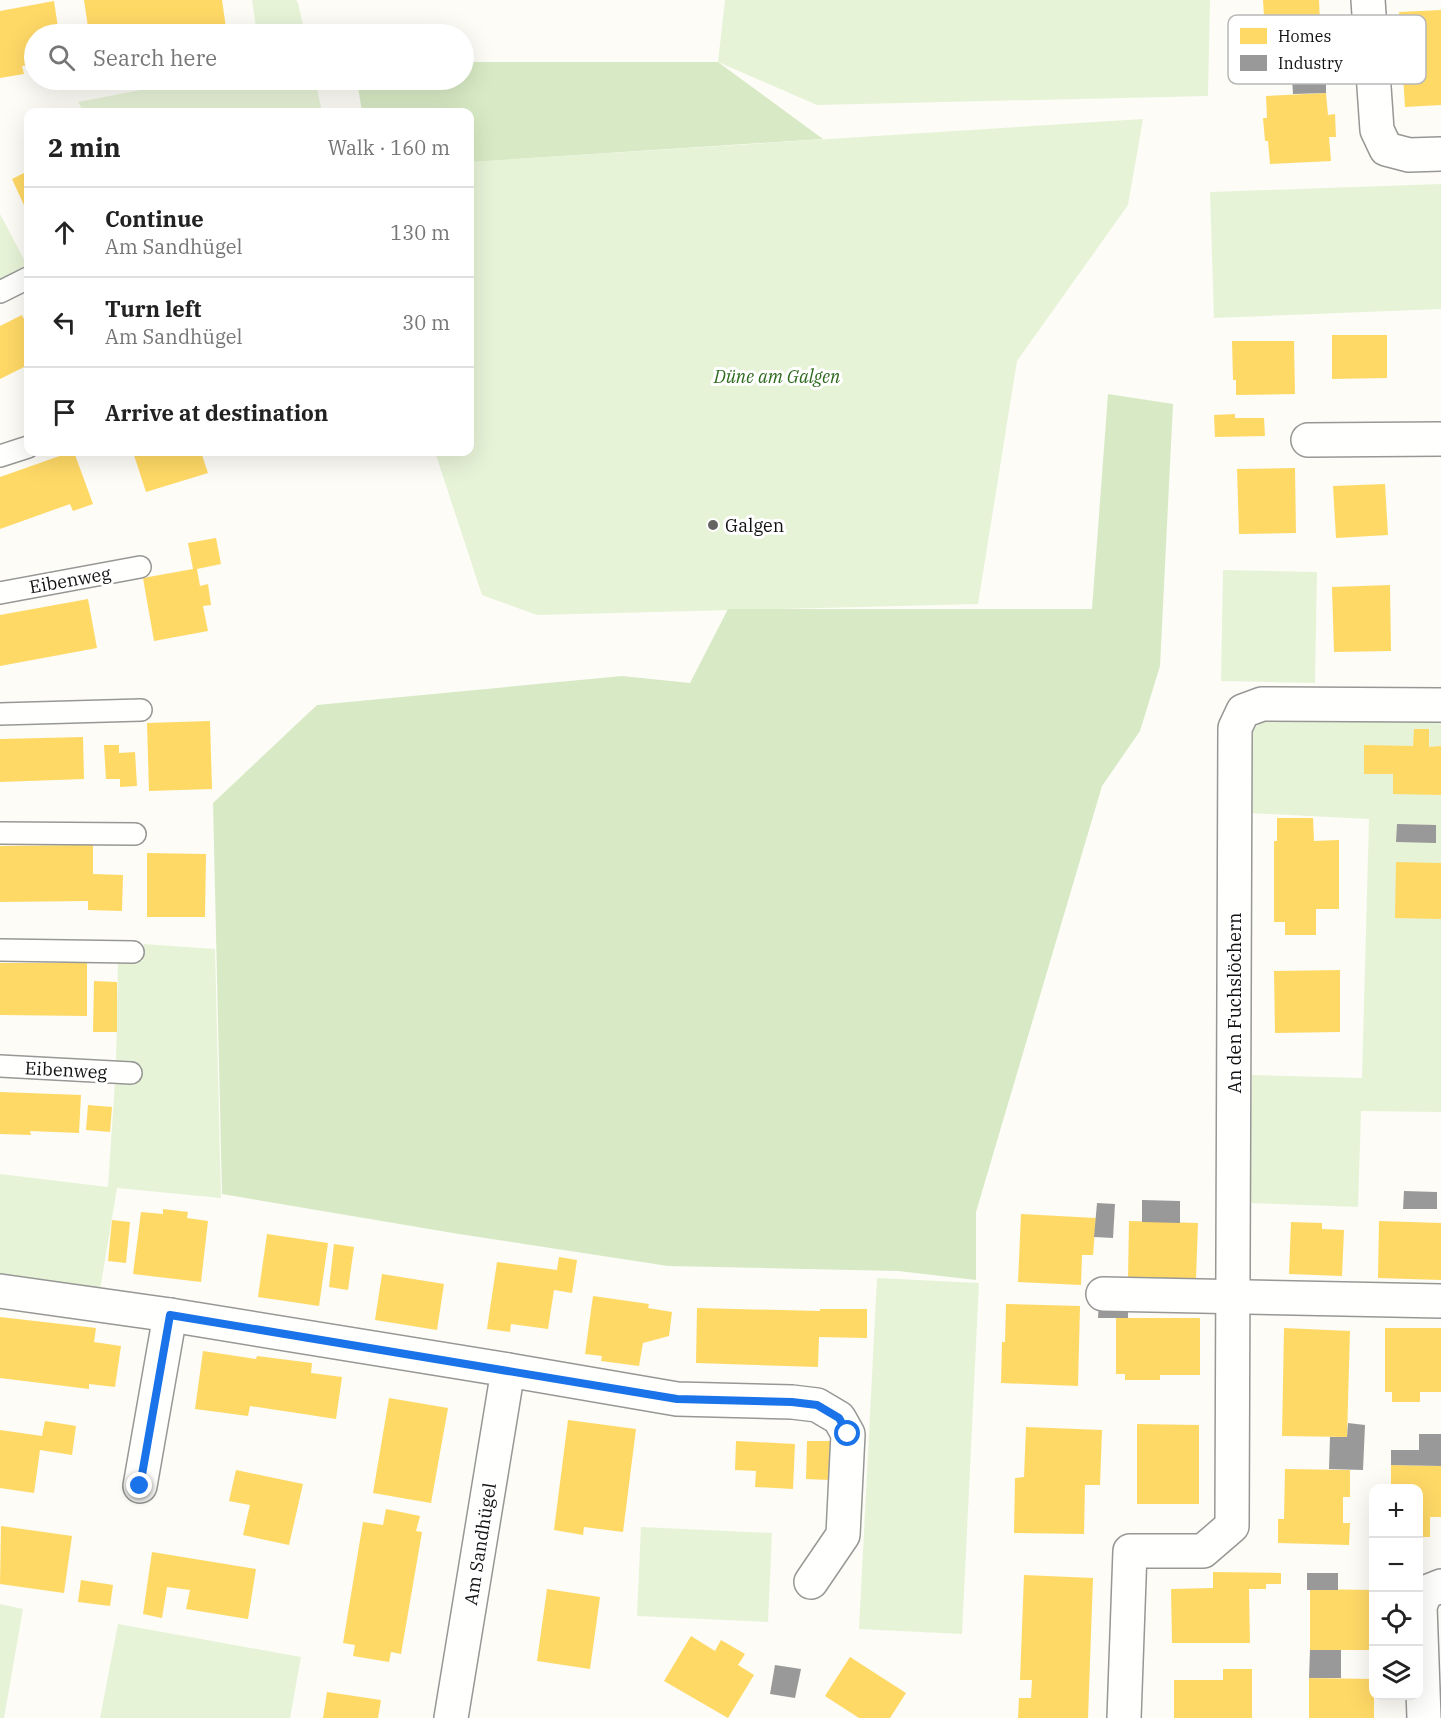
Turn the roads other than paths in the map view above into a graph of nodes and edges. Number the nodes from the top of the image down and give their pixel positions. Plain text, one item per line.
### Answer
1 (1368, 0) edge
2 (1369, 15) edge
3 (1374, 84) edge
4 (1441, 154) edge
5 (24, 280) edge
6 (0, 292) edge
7 (1441, 439) edge
8 (1308, 440) dead end
9 (24, 448) edge
10 (0, 456) edge
11 (140, 567) dead end
12 (0, 593) edge
13 (1441, 705) edge
14 (141, 710) dead end
15 (0, 714) edge
16 (0, 833) edge
17 (135, 834) dead end
18 (0, 950) edge
19 (133, 952) dead end
20 (0, 1066) edge
21 (131, 1073) dead end
22 (0, 1291) edge
23 (1103, 1293) dead end
24 (1233, 1296) junction
25 (1441, 1301) edge
26 (170, 1315) junction
27 (508, 1370) junction
28 (140, 1486) dead end
29 (811, 1582) dead end
30 (1441, 1586) edge
31 (451, 1718) edge
32 (1124, 1718) edge
33 (1424, 1718) edge

1 - 2 street
3 - 4 street
5 - 6 lane
7 - 8 street
9 - 10 lane
11 - 12 lane, Eibenweg
13 - 24 street, An den Fuchslöchern
14 - 15 lane
16 - 17 lane
18 - 19 lane
20 - 21 lane, Eibenweg
22 - 26 street
23 - 24 street
24 - 25 street
24 - 32 street, An den Fuchslöchern
26 - 27 street
26 - 28 street
27 - 29 street
27 - 31 street, Am Sandhügel
30 - 33 street

